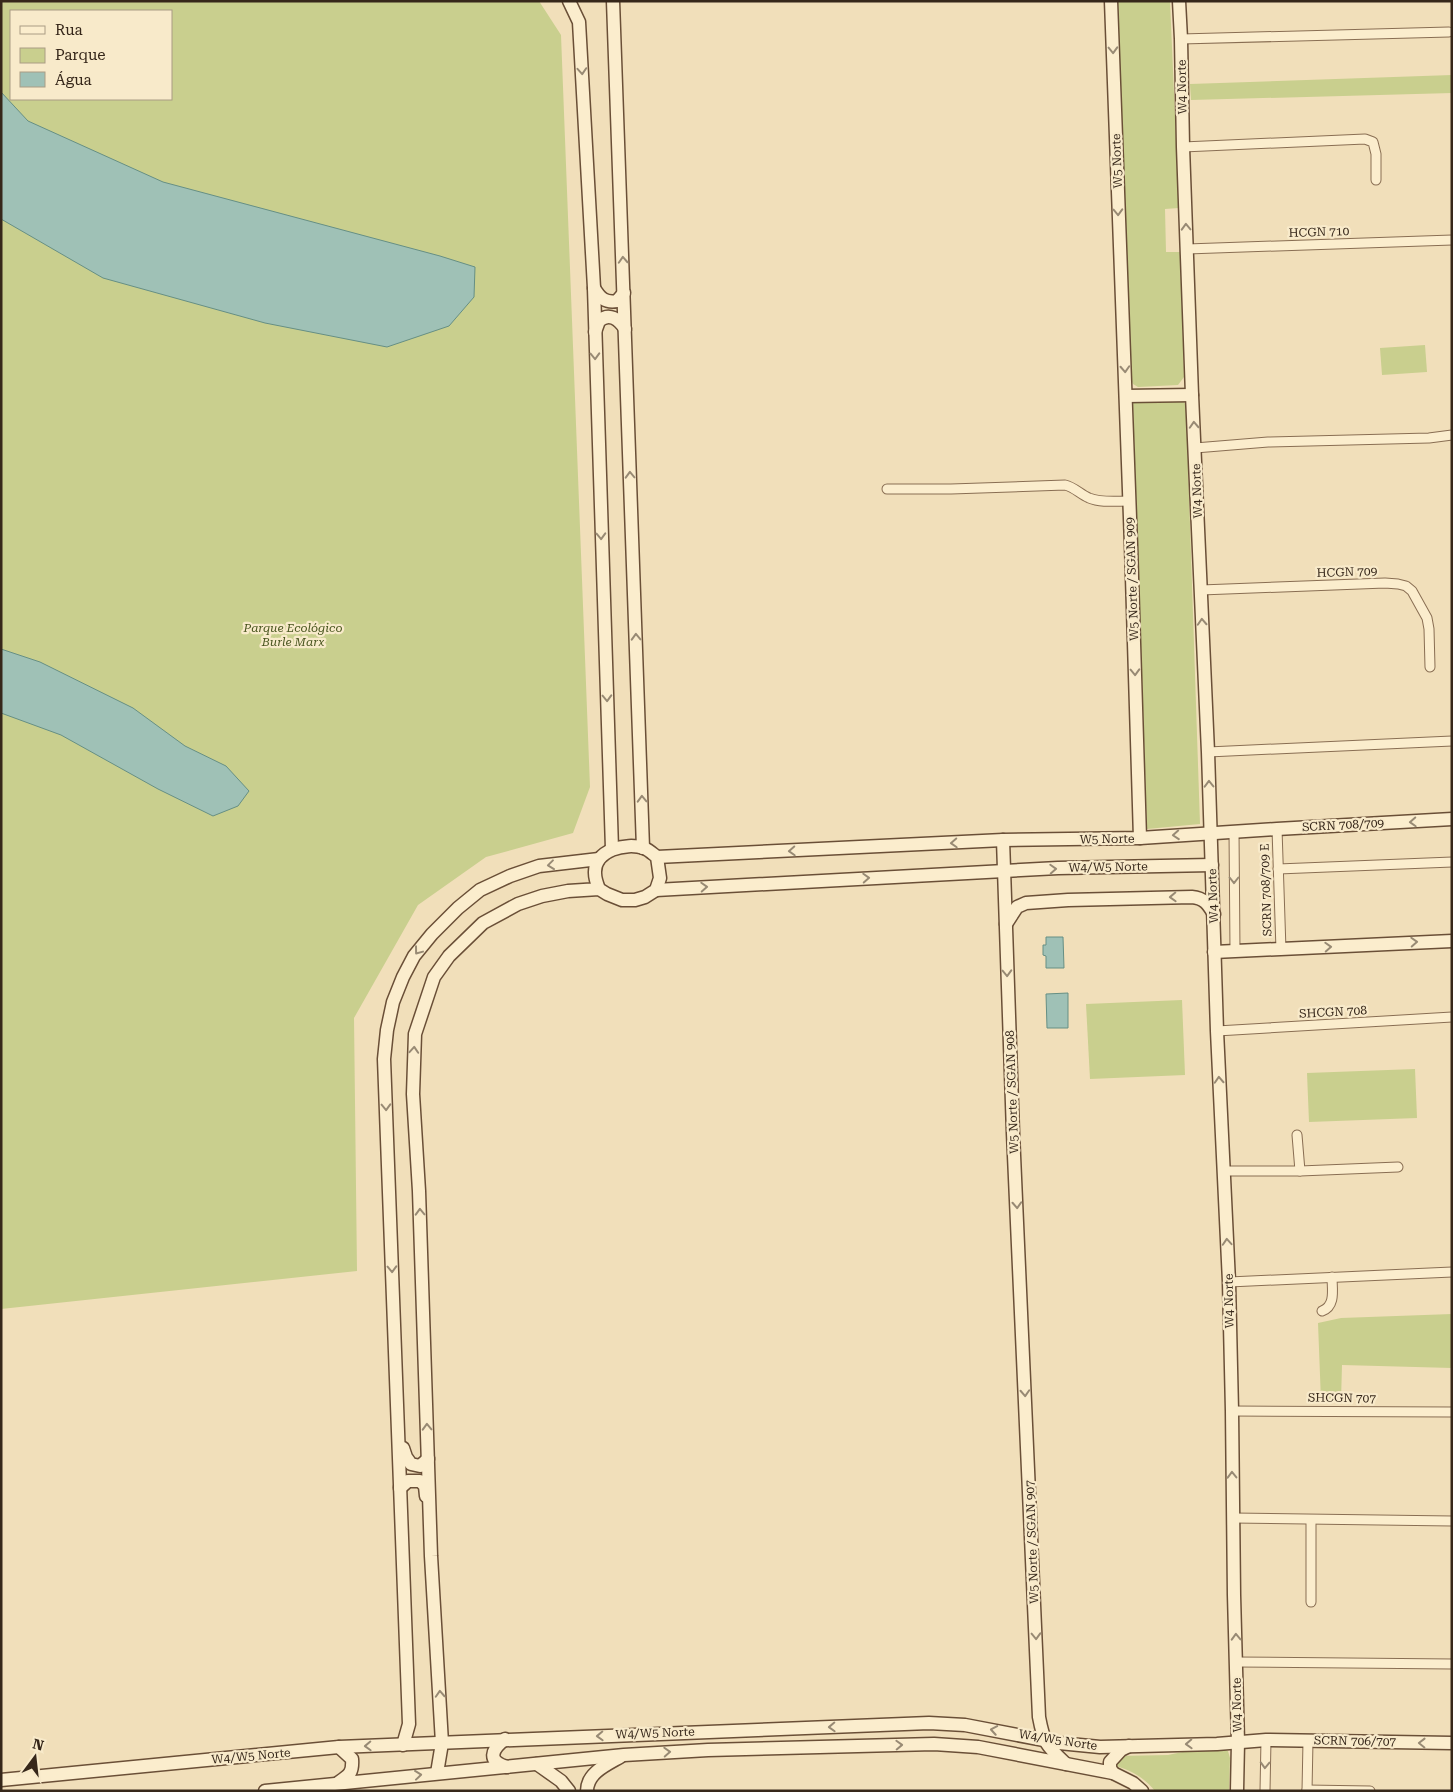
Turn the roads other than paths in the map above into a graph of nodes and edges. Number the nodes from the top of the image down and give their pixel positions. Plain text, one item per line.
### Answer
1 (569, 1) edge
2 (1111, 1) edge
3 (1179, 1) edge
4 (611, 4) edge
5 (1448, 32) dead end
6 (1181, 39) junction
7 (1183, 147) junction
8 (1376, 180) dead end
9 (1452, 240) edge
10 (1187, 249) junction
11 (594, 288) junction
12 (624, 293) junction
13 (1122, 321) joint
14 (626, 329) junction
15 (594, 334) junction
16 (1192, 395) junction
17 (1126, 396) junction
18 (1452, 435) edge
19 (1195, 448) junction
20 (886, 489) dead end
21 (1129, 501) junction
22 (1201, 590) junction
23 (1430, 667) dead end
24 (1452, 741) edge
25 (1208, 752) junction
26 (1452, 819) edge
27 (1277, 828) junction
28 (1234, 831) junction
29 (1211, 833) junction
30 (1140, 838) junction
31 (1003, 840) junction
32 (643, 848) junction
33 (612, 849) junction
34 (657, 857) junction
35 (599, 859) junction
36 (1452, 862) edge
37 (1212, 864) junction
38 (1278, 869) junction
39 (1004, 871) junction
40 (599, 889) junction
41 (656, 890) junction
42 (1214, 914) junction
43 (1006, 924) junction
44 (1452, 940) edge
45 (1281, 950) junction
46 (1235, 951) junction
47 (1214, 952) junction
48 (1452, 1017) edge
49 (1217, 1031) junction
50 (1297, 1136) dead end
51 (1398, 1167) dead end
52 (1300, 1171) junction
53 (1223, 1172) junction
54 (1452, 1272) edge
55 (1332, 1277) junction
56 (1229, 1282) junction
57 (1322, 1311) dead end
58 (1023, 1344) joint
59 (397, 1406) junction
60 (1232, 1411) junction
61 (1452, 1412) edge
62 (428, 1458) junction
63 (400, 1488) junction
64 (1233, 1518) junction
65 (1311, 1520) junction
66 (1452, 1521) edge
67 (431, 1556) junction
68 (1311, 1602) dead end
69 (1236, 1662) junction
70 (1452, 1664) edge
71 (505, 1739) junction
72 (1043, 1739) junction
73 (1266, 1740) junction
74 (1308, 1741) junction
75 (1238, 1742) junction
76 (442, 1743) junction
77 (1452, 1743) edge
78 (403, 1745) junction
79 (1129, 1746) junction
80 (339, 1747) junction
81 (624, 1755) junction
82 (537, 1764) junction
83 (1066, 1764) junction
84 (507, 1767) junction
85 (437, 1773) junction
86 (1113, 1774) junction
87 (1, 1780) edge
88 (339, 1782) junction
89 (1307, 1790) edge
90 (265, 1791) edge
91 (569, 1791) edge
92 (586, 1791) edge
93 (1142, 1791) edge
94 (1237, 1791) edge
95 (1265, 1791) edge
96 (1370, 1791) edge

1 -> 11 main road
2 -> 13 main road, W5 Norte
3 - 6 main road, W4 Norte
12 -> 4 main road
5 - 6 street
6 - 7 main road, W4 Norte
7 - 8 street
10 -> 7 main road, W4 Norte
9 - 10 street, HCGN 710
10 - 16 main road, W4 Norte
11 - 12 main road
11 - 15 main road
12 - 14 main road
13 -> 17 main road, W5 Norte / SGAN 909
14 - 15 main road
32 -> 14 main road
15 -> 33 main road
16 - 17 main road
19 -> 16 main road, W4 Norte
17 - 21 main road, W5 Norte / SGAN 909
18 - 19 street
19 - 22 main road, W4 Norte
20 - 21 street
21 -> 30 main road, W5 Norte / SGAN 909
22 - 23 street, HCGN 709
25 -> 22 main road, W4 Norte
24 - 25 street
29 -> 25 main road, W4 Norte
26 -> 27 main road, SCRN 708/709
27 - 28 main road, SCRN 708/709
27 - 38 street, SCRN 708/709 E
28 - 29 main road, SCRN 708/709
28 -> 46 street
29 -> 30 main road, W5 Norte
29 - 37 main road, W4 Norte
30 - 31 main road, W5 Norte
31 -> 34 main road, W5 Norte
31 - 39 main road, W5 Norte / SGAN 908
32 - 33 main road
32 - 34 main road
33 - 35 main road
34 - 41 main road
35 - 40 main road
35 -> 59 main road
36 - 38 street
39 -> 37 main road, W4/W5 Norte
37 - 42 main road, W4 Norte
38 - 45 street, SCRN 708/709 E
41 -> 39 main road, W4/W5 Norte
39 - 43 main road, W5 Norte / SGAN 908
40 - 41 main road
62 -> 40 main road
42 -> 43 main road
42 - 47 main road, W4 Norte
43 -> 58 main road, W5 Norte / SGAN 908
45 -> 44 main road
45 - 46 main road
46 - 47 main road
47 - 49 main road, W4 Norte
48 - 49 street, SHCGN 708
53 -> 49 main road, W4 Norte
50 - 52 street
51 - 52 street
52 - 53 street
56 -> 53 main road, W4 Norte
54 - 55 street
55 - 56 street
55 - 57 street
56 - 60 main road, W4 Norte
58 -> 72 main road, W5 Norte / SGAN 907
59 - 62 main road
59 - 63 main road
60 - 61 street, SHCGN 707
64 -> 60 main road, W4 Norte
62 - 67 main road
63 - 67 main road
63 - 78 main road
64 - 65 street
69 -> 64 main road, W4 Norte
65 - 66 street
65 - 68 street
76 -> 67 main road
69 - 70 street
69 - 75 main road, W4 Norte
72 -> 71 main road, W4/W5 Norte
71 - 76 main road, W4/W5 Norte
71 - 84 main road
72 - 79 main road, W4/W5 Norte
72 - 83 main road
73 - 74 main road, W4/W5 Norte
73 - 75 main road, W4/W5 Norte
73 -> 95 street
77 -> 74 main road, SCRN 706/707
74 - 89 street, SCRN 706/707
75 -> 79 main road, W4/W5 Norte
75 - 94 main road, W4 Norte
76 - 78 main road, W4/W5 Norte
76 - 85 main road
78 -> 80 main road, W4/W5 Norte
79 - 86 main road
80 - 87 main road, W4/W5 Norte
80 - 88 main road
81 - 82 main road, W4/W5 Norte
81 -> 83 main road, W4/W5 Norte
81 - 92 main road
82 - 84 main road, W4/W5 Norte
82 - 91 main road
83 - 86 main road, W4/W5 Norte
84 - 85 main road, W4/W5 Norte
88 -> 85 main road, W4/W5 Norte
86 - 93 main road, W4/W5 Norte
88 - 90 main road, W4/W5 Norte
89 - 96 street, SCRN 706/707

